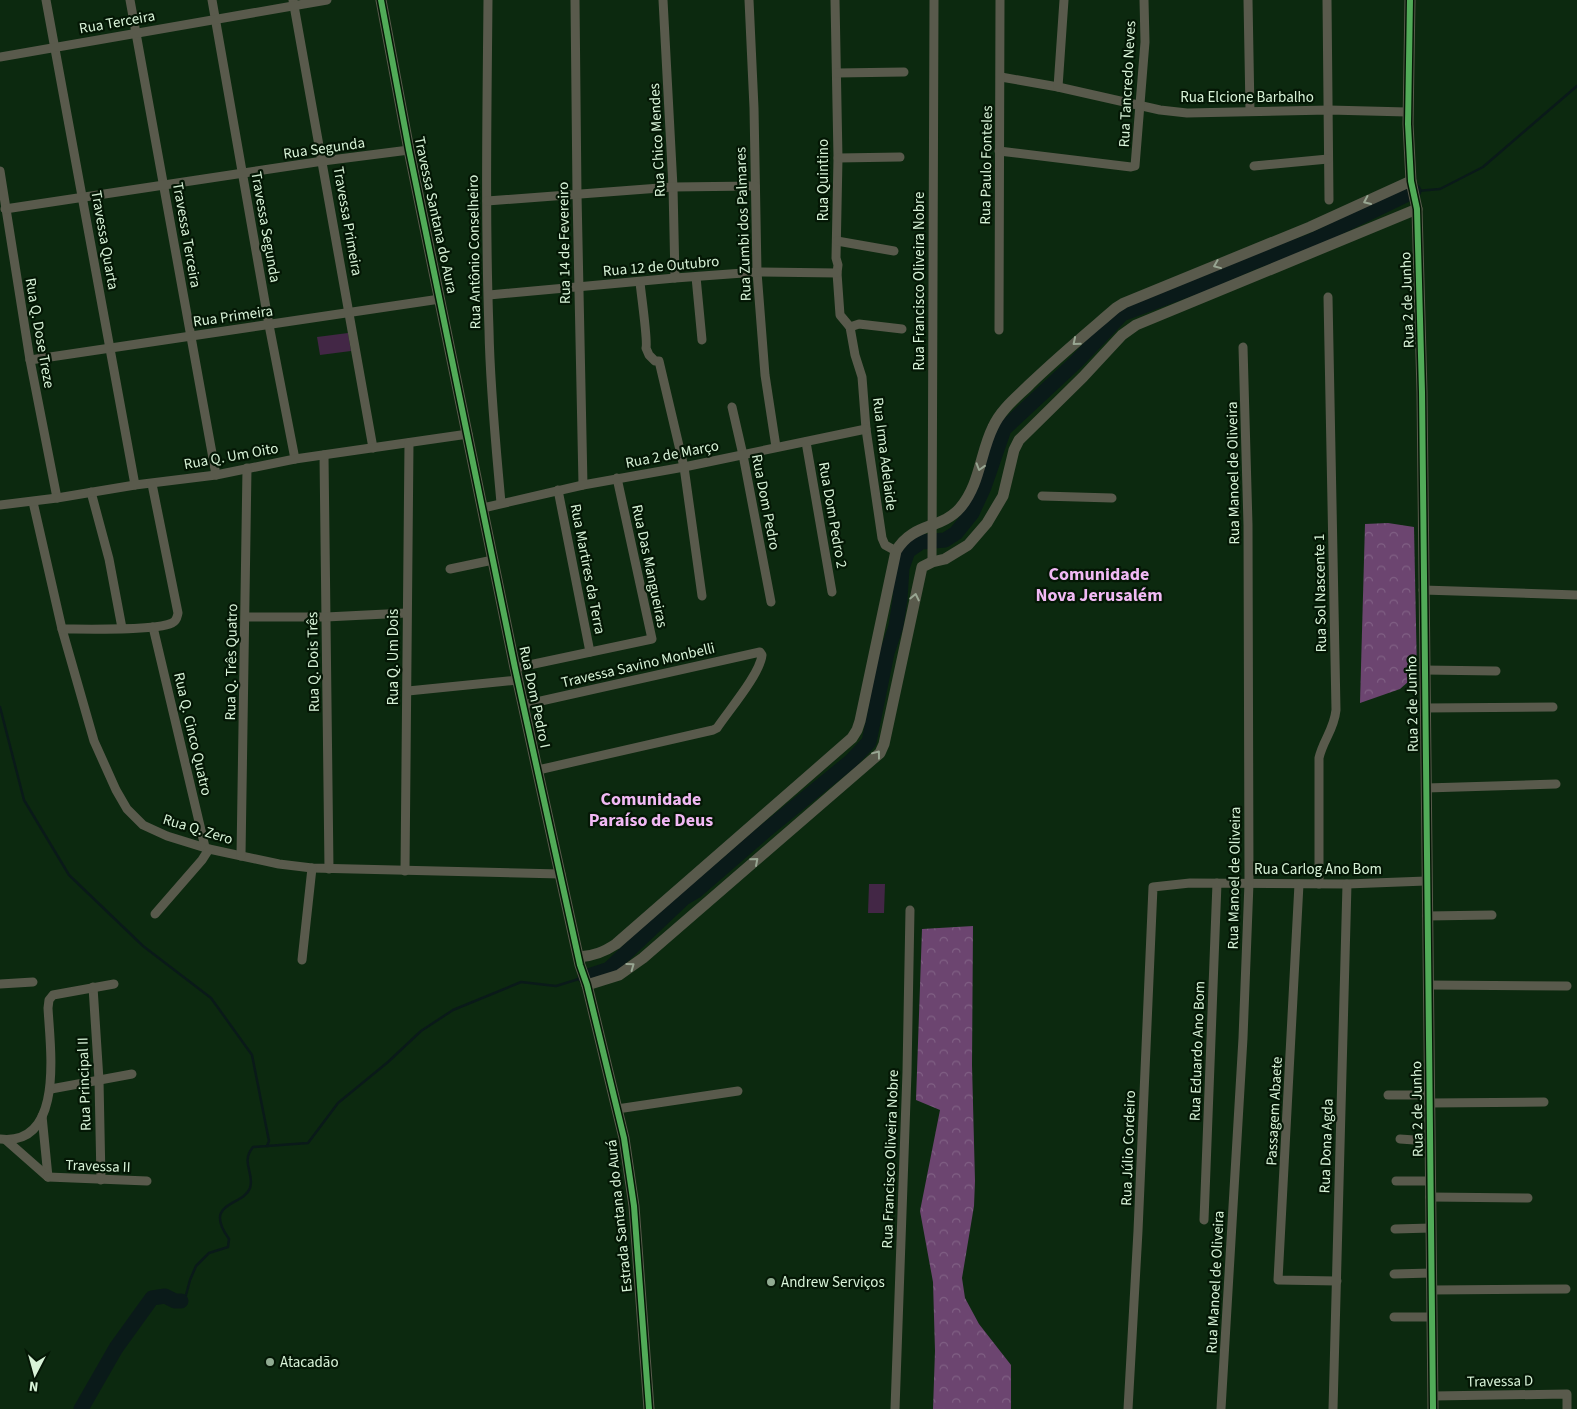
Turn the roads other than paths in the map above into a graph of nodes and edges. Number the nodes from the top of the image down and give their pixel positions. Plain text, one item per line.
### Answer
1 (46, 0) edge
2 (130, 0) edge
3 (212, 0) edge
4 (327, 0) edge
5 (381, 0) edge
6 (488, 0) edge
7 (575, 0) edge
8 (663, 0) edge
9 (749, 0) edge
10 (835, 0) edge
11 (934, 0) edge
12 (1000, 0) edge
13 (1064, 0) edge
14 (1144, 0) edge
15 (1248, 0) edge
16 (1327, 0) edge
17 (1410, 0) edge
18 (294, 3) edge
19 (216, 19) junction
20 (137, 33) junction
21 (55, 47) junction
22 (0, 56) edge
23 (904, 72) dead end
24 (837, 73) junction
25 (1001, 77) junction
26 (1058, 87) junction
27 (1140, 105) junction
28 (1328, 110) junction
29 (1250, 111) junction
30 (1407, 112) junction
31 (409, 150) junction
32 (999, 151) junction
33 (900, 157) dead end
34 (838, 158) junction
35 (1328, 159) junction
36 (323, 161) junction
37 (1254, 166) dead end
38 (0, 171) edge
39 (242, 174) junction
40 (1411, 181) junction
41 (164, 185) junction
42 (755, 186) junction
43 (673, 187) junction
44 (576, 194) junction
45 (83, 197) junction
46 (1329, 200) dead end
47 (487, 201) junction
48 (5, 209) junction
49 (1417, 209) junction
50 (836, 241) junction
51 (894, 251) dead end
52 (757, 272) junction
53 (836, 273) junction
54 (696, 277) junction
55 (675, 278) junction
56 (640, 282) junction
57 (579, 286) junction
58 (489, 295) junction
59 (1328, 297) dead end
60 (440, 299) junction
61 (350, 313) junction
62 (269, 325) junction
63 (850, 327) junction
64 (902, 329) dead end
65 (999, 330) dead end
66 (190, 336) junction
67 (702, 340) dead end
68 (1243, 347) dead end
69 (110, 348) junction
70 (854, 355) joint
71 (30, 360) junction
72 (732, 407) dead end
73 (866, 429) junction
74 (468, 434) junction
75 (806, 442) junction
76 (409, 443) junction
77 (776, 447) junction
78 (373, 448) junction
79 (743, 454) junction
80 (324, 455) junction
81 (295, 459) junction
82 (684, 467) junction
83 (247, 468) junction
84 (216, 475) junction
85 (617, 478) junction
86 (152, 484) junction
87 (134, 485) junction
88 (583, 485) junction
89 (558, 490) junction
90 (91, 492) junction
91 (1042, 496) dead end
92 (57, 498) junction
93 (1112, 498) dead end
94 (33, 502) junction
95 (501, 503) junction
96 (0, 505) edge
97 (483, 508) junction
98 (932, 530) junction
99 (896, 551) junction
100 (494, 560) junction
101 (932, 561) dead end
102 (450, 569) dead end
103 (1423, 590) junction
104 (832, 592) dead end
105 (1577, 595) edge
106 (702, 596) dead end
107 (770, 602) dead end
108 (406, 613) junction
109 (246, 617) junction
110 (326, 617) junction
111 (153, 627) junction
112 (122, 628) junction
113 (62, 629) junction
114 (590, 652) junction
115 (1424, 670) junction
116 (1496, 671) dead end
117 (516, 674) junction
118 (408, 691) junction
119 (523, 705) junction
120 (1553, 706) dead end
121 (1425, 708) junction
122 (538, 770) junction
123 (1556, 784) dead end
124 (1426, 788) junction
125 (207, 848) junction
126 (241, 856) junction
127 (312, 868) junction
128 (329, 869) junction
129 (405, 871) junction
130 (561, 874) junction
131 (1426, 882) junction
132 (1217, 883) junction
133 (1249, 883) junction
134 (1299, 884) junction
135 (1318, 884) junction
136 (1347, 884) junction
137 (1152, 889) joint
138 (910, 910) dead end
139 (155, 914) dead end
140 (1492, 915) dead end
141 (1427, 916) junction
142 (302, 960) dead end
143 (580, 961) junction
144 (33, 982) dead end
145 (0, 984) edge
146 (114, 984) dead end
147 (587, 985) junction
148 (1428, 985) junction
149 (1567, 986) dead end
150 (93, 987) junction
151 (132, 1074) dead end
152 (99, 1080) junction
153 (51, 1088) junction
154 (738, 1091) dead end
155 (1388, 1095) dead end
156 (1429, 1099) junction
157 (1544, 1102) dead end
158 (617, 1109) junction
159 (42, 1116) junction
160 (3, 1139) edge
161 (1400, 1139) dead end
162 (1430, 1141) junction
163 (48, 1178) junction
164 (101, 1180) junction
165 (147, 1181) dead end
166 (1396, 1181) dead end
167 (1430, 1181) junction
168 (1430, 1197) junction
169 (1528, 1198) dead end
170 (1204, 1220) dead end
171 (1395, 1228) dead end
172 (1431, 1228) junction
173 (1431, 1273) junction
174 (1394, 1274) dead end
175 (1337, 1281) junction
176 (1566, 1289) dead end
177 (1432, 1290) junction
178 (1394, 1317) dead end
179 (1431, 1317) junction
180 (1433, 1396) junction
181 (649, 1409) edge
182 (895, 1409) edge
183 (1128, 1409) edge
184 (1221, 1409) edge
185 (1333, 1409) edge
186 (1433, 1409) edge
187 (1567, 1409) edge

1 - 21 street, Travessa Quarta
2 - 20 street, Travessa Terceira
3 - 19 street, Travessa Segunda
4 - 18 street, Rua Terceira
5 - 31 street, Travessa Santana do Aura
6 - 47 street, Rua Antônio Conselheiro
7 - 44 street, Rua 14 de Fevereiro
8 - 43 street, Rua Chico Mendes
9 - 42 street, Rua Zumbi dos Palmares
10 - 24 street, Rua Quintino
11 - 98 street, Rua Francisco Oliveira Nobre
12 - 25 street, Rua Paulo Fonteles
13 - 26 street
14 - 27 street, Rua Tancredo Neves
15 - 29 street
16 - 28 street
17 - 30 street, Rua 2 de Junho
18 - 19 street, Rua Terceira
18 - 36 street, Travessa Primeira
19 - 20 street, Rua Terceira
19 - 39 street, Travessa Segunda
20 - 21 street, Rua Terceira
20 - 41 street, Travessa Terceira
21 - 22 street, Rua Terceira
21 - 45 street, Travessa Quarta
23 - 24 street
24 - 34 street, Rua Quintino
25 - 26 street, Rua Elcione Barbalho
25 - 32 street, Rua Paulo Fonteles
26 - 27 street, Rua Elcione Barbalho
27 - 29 street, Rua Elcione Barbalho
27 - 32 street, Rua Tancredo Neves
28 - 29 street, Rua Elcione Barbalho
28 - 30 street, Rua Elcione Barbalho
28 - 35 street
30 - 40 street, Rua 2 de Junho
31 - 36 street, Rua Segunda
31 - 60 street, Travessa Santana do Aura
32 - 65 street, Rua Paulo Fonteles
33 - 34 street
34 - 50 street, Rua Quintino
35 - 37 street
35 - 46 street
36 - 39 street, Rua Segunda
36 - 61 street, Travessa Primeira
38 - 48 street, Rua Q. Dose Treze
39 - 41 street, Rua Segunda
39 - 62 street, Travessa Segunda
40 - 49 street, Rua 2 de Junho
40 -> 98 street
41 - 45 street, Rua Segunda
41 - 66 street, Travessa Terceira
42 - 43 street
42 - 52 street, Rua Zumbi dos Palmares
43 - 44 street
43 - 55 street, Rua Chico Mendes
44 - 47 street
44 - 57 street, Rua 14 de Fevereiro
45 - 48 street, Rua Segunda
45 - 69 street, Travessa Quarta
47 - 58 street, Rua Antônio Conselheiro
48 - 71 street, Rua Q. Dose Treze
49 - 103 street, Rua 2 de Junho
147 -> 49 street
50 - 51 street
50 - 53 street, Rua Quintino
52 - 53 street, Rua 12 de Outubro
52 - 54 street, Rua 12 de Outubro
52 - 77 street, Rua Zumbi dos Palmares
53 - 63 street, Rua Quintino
54 - 55 street, Rua 12 de Outubro
54 - 67 street
55 - 56 street, Rua 12 de Outubro
56 - 57 street, Rua 12 de Outubro
56 - 82 street
57 - 58 street, Rua 12 de Outubro
57 - 88 street, Rua 14 de Fevereiro
58 - 95 street, Rua Antônio Conselheiro
59 - 135 street, Rua Sol Nascente 1
60 - 61 street, Rua Primeira
60 - 74 street, Travessa Santana do Aura
61 - 62 street, Rua Primeira
61 - 78 street, Travessa Primeira
62 - 66 street, Rua Primeira
62 - 81 street, Travessa Segunda
63 - 64 street
63 - 70 street, Rua Quintino
66 - 69 street, Rua Primeira
66 - 84 street, Travessa Terceira
68 - 133 street, Rua Manoel de Oliveira
69 - 71 street, Rua Primeira
69 - 87 street, Travessa Quarta
70 - 73 street, Rua Irma Adelaide
71 - 92 street, Rua Q. Dose Treze
72 - 79 street, Rua Dom Pedro
73 - 75 street, Rua 2 de Março
73 - 99 street, Rua Irma Adelaide
74 - 76 street, Rua Q. Um Oito
74 - 97 street, Rua Dom Pedro I
75 - 77 street, Rua 2 de Março
75 - 104 street, Rua Dom Pedro 2
76 - 78 street, Rua Q. Um Oito
76 - 108 street, Rua Q. Um Dois
77 - 79 street, Rua 2 de Março
78 - 80 street, Rua Q. Um Oito
79 - 82 street, Rua 2 de Março
79 - 107 street, Rua Dom Pedro
80 - 81 street, Rua Q. Um Oito
80 - 110 street, Rua Q. Dois Três
81 - 83 street, Rua Q. Um Oito
82 - 85 street, Rua 2 de Março
82 - 106 street
83 - 84 street, Rua Q. Um Oito
83 - 109 street, Rua Q. Três Quatro
84 - 86 street, Rua Q. Um Oito
85 - 88 street, Rua 2 de Março
85 - 114 street, Rua Das Mangueiras
86 - 87 street, Rua Q. Um Oito
86 - 111 street
87 - 90 street, Rua Q. Um Oito
88 - 89 street, Rua 2 de Março
89 - 95 street, Rua 2 de Março
89 - 114 street, Rua Martires da Terra
90 - 92 street, Rua Q. Um Oito
90 - 112 street
91 - 93 street
92 - 94 street, Rua Q. Um Oito
94 - 96 street, Rua Q. Um Oito
94 - 113 street, Rua Q. Zero
95 - 97 street, Rua 2 de Março
97 - 100 street, Rua Dom Pedro I
98 - 99 street
98 - 101 street, Rua Francisco Oliveira Nobre
99 - 143 street
100 - 102 street
100 - 117 street, Rua Dom Pedro I
103 - 105 street
103 - 115 street, Rua 2 de Junho
108 - 110 street
108 - 118 street, Rua Q. Um Dois
109 - 110 street
109 - 126 street, Rua Q. Três Quatro
110 - 128 street, Rua Q. Dois Três
111 - 112 street
111 - 125 street, Rua Q. Cinco Quatro
112 - 113 street
113 - 125 street, Rua Q. Zero
114 - 117 street, Rua Das Mangueiras
115 - 116 street
115 - 121 street, Rua 2 de Junho
117 - 118 street, Rua Das Mangueiras
117 - 119 street, Rua Dom Pedro I
118 - 129 street, Rua Q. Um Dois
119 - 122 street, Rua Dom Pedro I
119 - 122 street, Travessa Savino Monbelli
120 - 121 street
121 - 124 street, Rua 2 de Junho
122 - 130 street, Rua Dom Pedro I
123 - 124 street
124 - 131 street, Rua 2 de Junho
125 - 126 street, Rua Q. Zero
125 - 139 street
126 - 127 street, Rua Q. Zero
127 - 128 street, Rua Q. Zero
127 - 142 street
128 - 129 street, Rua Q. Zero
129 - 130 street, Rua Q. Zero
130 - 143 street, Rua Dom Pedro I
131 - 136 street, Rua Carlog Ano Bom
131 - 141 street, Rua 2 de Junho
132 - 133 street, Rua Carlog Ano Bom
132 - 137 street, Rua Carlog Ano Bom
132 - 170 street, Rua Eduardo Ano Bom
133 - 134 street, Rua Carlog Ano Bom
133 - 184 street, Rua Manoel de Oliveira
134 - 135 street, Rua Carlog Ano Bom
134 - 175 street, Passagem Abaete
135 - 136 street, Rua Carlog Ano Bom
136 - 175 street, Rua Dona Agda
137 - 183 street, Rua Júlio Cordeiro
138 - 182 street, Rua Francisco Oliveira Nobre
140 - 141 street
141 - 148 street, Rua 2 de Junho
143 - 147 street, Estrada Santana do Aurá
144 - 145 street
146 - 150 street
147 - 158 street, Estrada Santana do Aurá
148 - 149 street
148 - 156 street, Rua 2 de Junho
150 - 152 street, Rua Principal II
150 - 153 street
151 - 152 street
152 - 153 street
152 - 164 street, Rua Principal II
153 - 159 street
154 - 158 street
155 - 156 street
156 - 157 street
156 - 162 street, Rua 2 de Junho
158 - 181 street, Estrada Santana do Aurá
159 - 160 street
159 - 163 street
160 - 163 street
161 - 162 street
162 - 167 street, Rua 2 de Junho
163 - 164 street, Travessa II
164 - 165 street, Travessa II
166 - 167 street
167 - 168 street, Rua 2 de Junho
168 - 169 street
168 - 172 street, Rua 2 de Junho
171 - 172 street
172 - 173 street, Rua 2 de Junho
173 - 174 street
173 - 177 street, Rua 2 de Junho
175 - 185 street, Rua Dona Agda
176 - 177 street
177 - 179 street, Rua 2 de Junho
178 - 179 street
179 - 180 street, Rua 2 de Junho
180 - 186 street, Rua 2 de Junho
180 - 187 street, Travessa D

